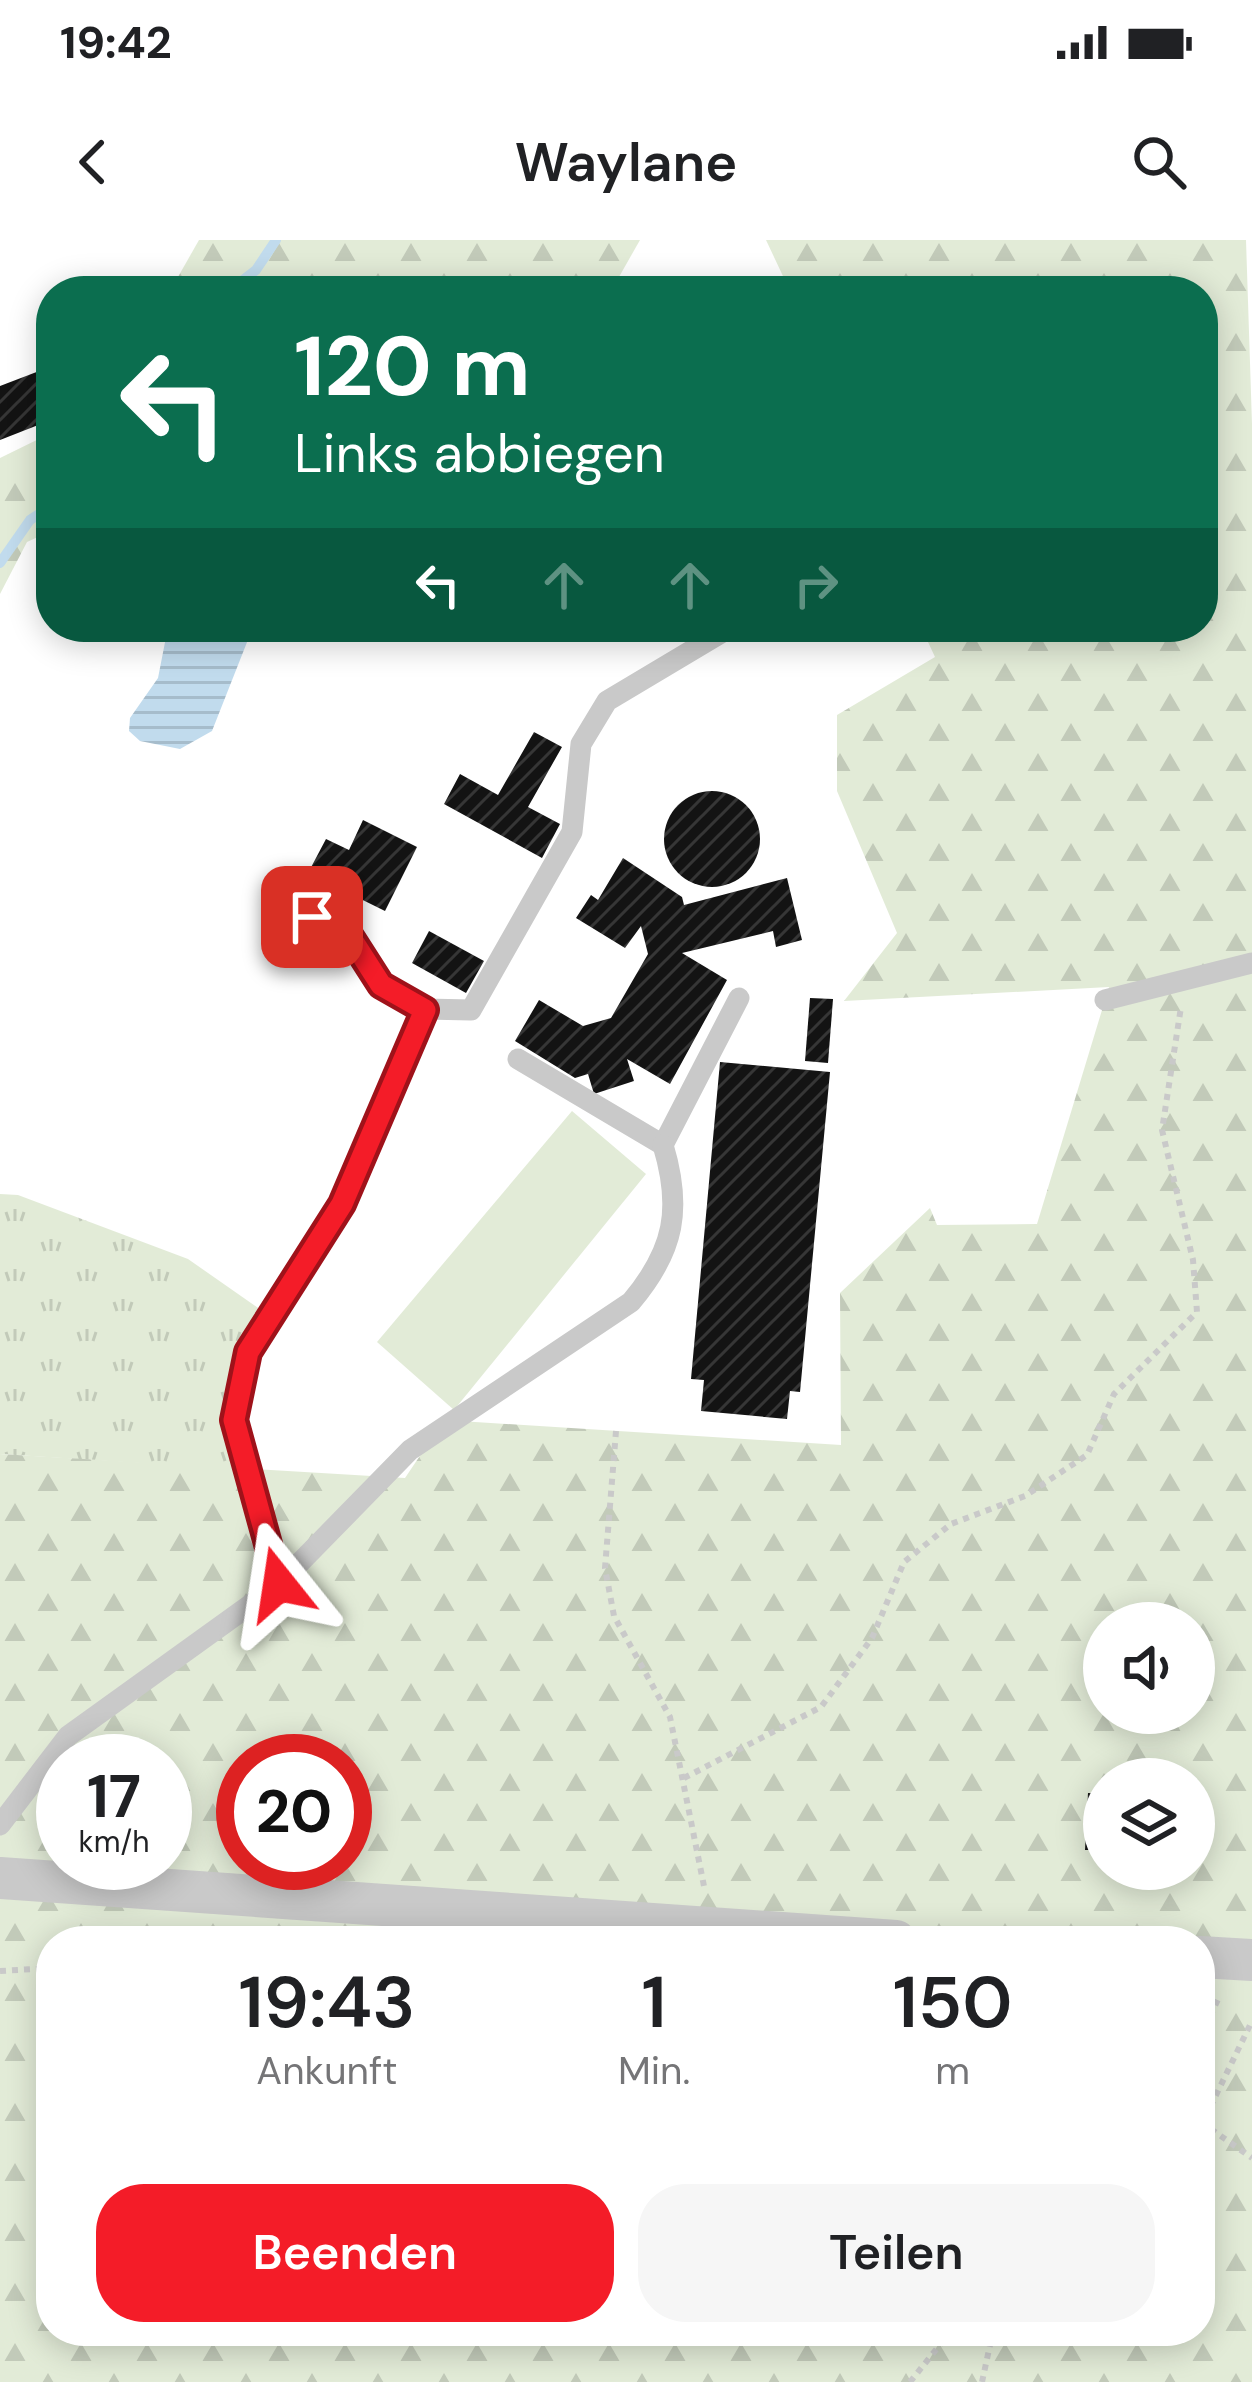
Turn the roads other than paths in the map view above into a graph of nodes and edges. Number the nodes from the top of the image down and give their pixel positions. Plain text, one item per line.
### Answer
1 (706, 642) edge
2 (312, 917) dead end
3 (1252, 963) edge
4 (739, 998) dead end
5 (1105, 1000) dead end
6 (425, 1010) junction
7 (518, 1059) dead end
8 (663, 1145) junction
9 (279, 1584) junction
10 (0, 1825) edge
11 (0, 1878) edge
12 (646, 1926) edge
13 (1215, 1958) edge
14 (1252, 1960) edge

1 - 6 lane
2 - 6 lane
3 - 5 lane
4 - 8 lane
6 - 9 lane
7 - 8 lane
8 - 9 lane
9 - 10 lane
11 - 12 street
13 - 14 street

